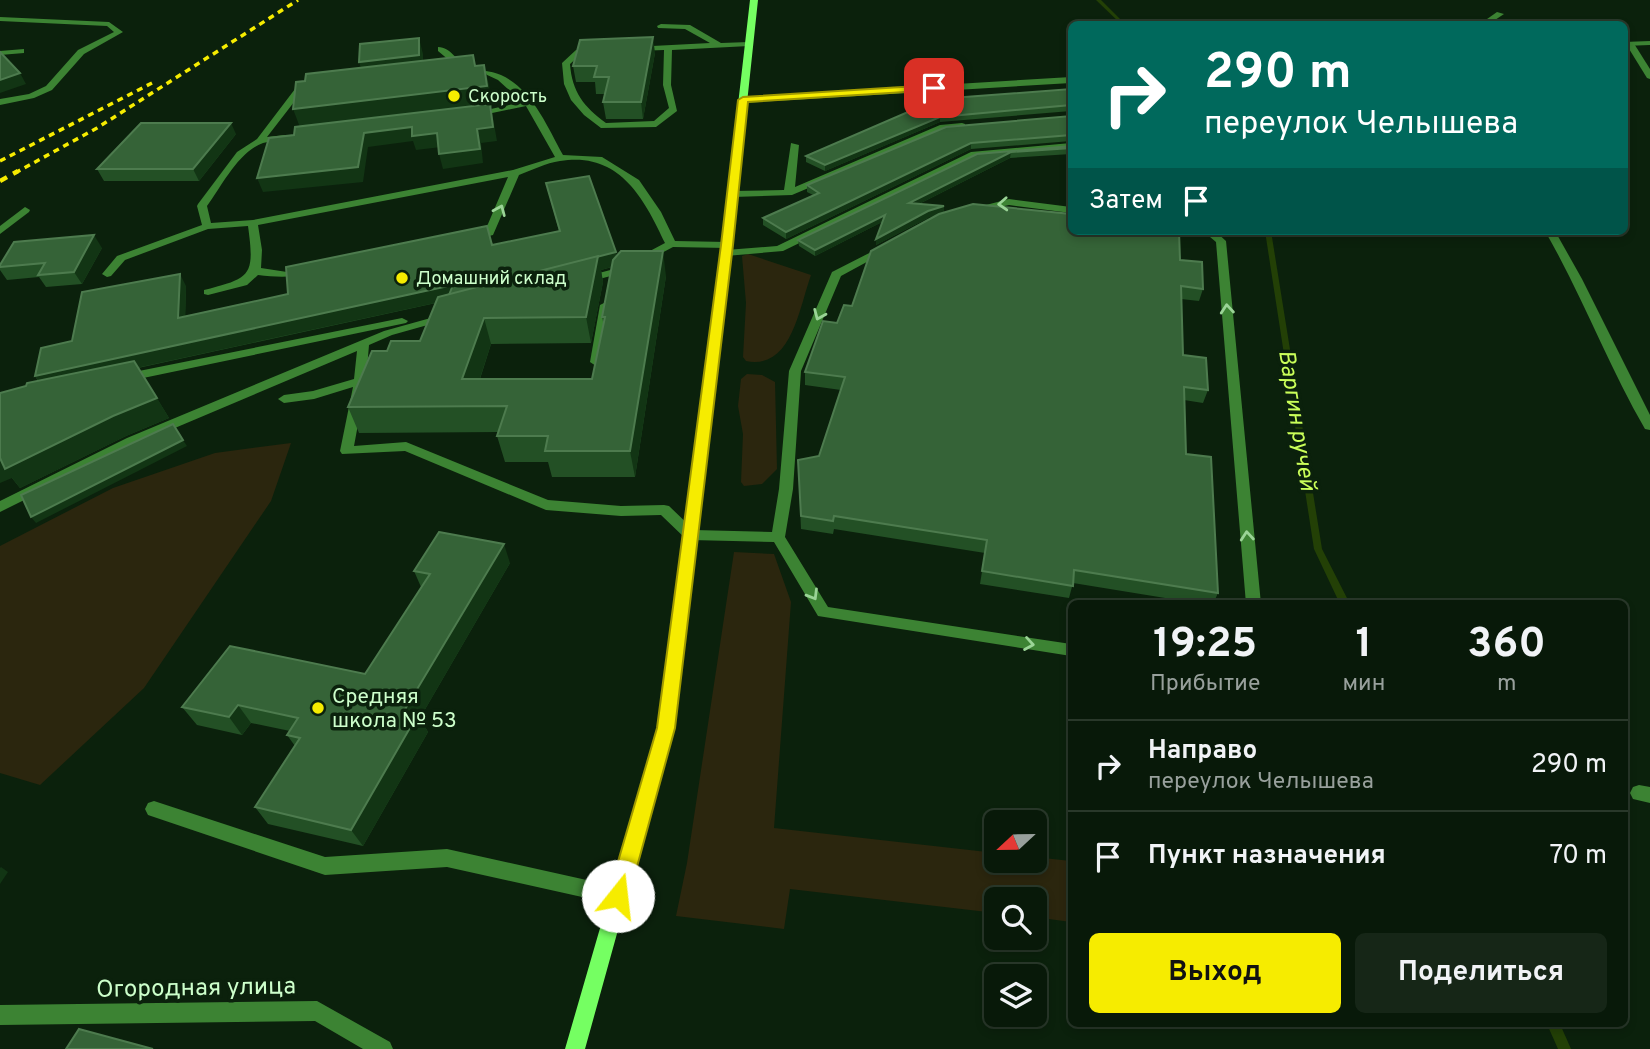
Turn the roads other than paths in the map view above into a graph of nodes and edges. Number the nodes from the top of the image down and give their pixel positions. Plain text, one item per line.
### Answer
1 (754, 2) edge
2 (1500, 14) dead end
3 (0, 19) edge
4 (1489, 21) edge
5 (661, 26) dead end
6 (1650, 43) edge
7 (750, 44) junction
8 (1628, 44) edge
9 (1628, 45) edge
10 (722, 46) junction
11 (668, 48) junction
12 (441, 49) dead end
13 (631, 49) edge
14 (607, 50) edge
15 (21, 51) dead end
16 (0, 53) edge
17 (466, 70) junction
18 (453, 71) edge
19 (1650, 76) edge
20 (1068, 80) edge
21 (324, 88) edge
22 (743, 100) junction
23 (0, 103) edge
24 (529, 103) junction
25 (471, 116) edge
26 (968, 125) edge
27 (300, 136) edge
28 (260, 141) junction
29 (794, 145) dead end
30 (1068, 146) edge
31 (560, 158) junction
32 (515, 173) junction
33 (789, 193) junction
34 (733, 194) junction
35 (25, 210) dead end
36 (1068, 210) edge
37 (954, 215) edge
38 (253, 223) junction
39 (206, 226) junction
40 (0, 231) edge
41 (1213, 235) edge
42 (1552, 235) edge
43 (463, 239) edge
44 (896, 242) edge
45 (671, 244) junction
46 (727, 249) junction
47 (314, 270) edge
48 (622, 270) junction
49 (255, 271) junction
50 (107, 274) dead end
51 (610, 283) edge
52 (570, 284) edge
53 (208, 292) dead end
54 (608, 296) edge
55 (363, 345) junction
56 (596, 362) edge
57 (111, 381) edge
58 (360, 381) junction
59 (284, 399) dead end
60 (1650, 426) edge
61 (0, 507) edge
62 (691, 536) junction
63 (778, 537) junction
64 (1254, 600) edge
65 (1068, 650) edge
66 (154, 809) dead end
67 (618, 896) junction
68 (0, 1015) edge
69 (383, 1049) edge
70 (575, 1049) edge

1 - 7 main road
2 - 4 street
3 - 23 street
5 - 10 street
6 - 8 street
7 - 10 street
7 - 22 main road
9 - 19 street
10 - 11 street
11 - 13 street
11 - 14 street
12 - 17 street
15 - 16 street
17 - 18 street
17 - 24 street
20 - 22 street
21 - 28 street
22 - 34 main road
24 - 25 street
24 - 31 street
26 - 33 street
27 - 28 street
28 - 39 street
29 - 33 street
30 - 46 street
31 - 32 street
31 - 45 street
32 - 38 street
43 -> 32 street
33 - 34 street
34 - 46 main road
35 - 40 street
36 -> 37 street
38 - 39 street
38 - 49 street
39 - 50 street
64 -> 41 street
42 - 60 street
44 -> 63 street
45 - 46 street
45 - 48 street
46 - 62 main road
47 - 49 street
48 - 51 street
48 - 52 street
49 - 53 street
54 - 56 street
55 - 57 street
55 - 58 street
55 - 61 street
58 - 59 street
58 - 62 street
62 - 63 street
62 - 67 main road
63 -> 65 street
66 - 67 street
67 - 70 main road
68 - 69 street, Огородная улица

